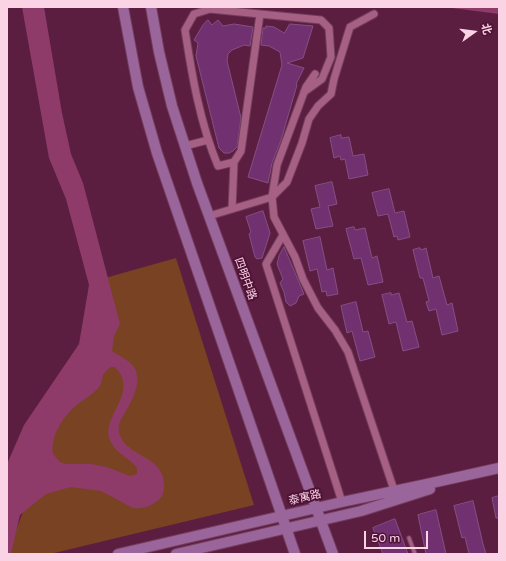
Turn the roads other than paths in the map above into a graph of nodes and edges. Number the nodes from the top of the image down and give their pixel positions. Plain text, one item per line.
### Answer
1 (123, 7) edge
2 (151, 7) edge
3 (260, 14) junction
4 (374, 14) dead end
5 (315, 74) dead end
6 (304, 92) junction
7 (208, 140) junction
8 (185, 146) junction
9 (234, 162) junction
10 (272, 196) junction
11 (232, 209) junction
12 (209, 216) junction
13 (283, 235) junction
14 (499, 468) edge
15 (499, 473) edge
16 (394, 490) junction
17 (342, 502) junction
18 (316, 508) junction
19 (282, 516) junction
20 (321, 521) junction
21 (286, 529) junction
22 (409, 538) dead end
23 (118, 554) edge
24 (176, 554) edge
25 (295, 554) edge
26 (333, 554) edge
27 (415, 554) edge

1 - 19 main road
2 - 8 main road, 四明中路
3 - 6 street
3 - 7 street
3 - 9 street
4 - 10 street
5 - 6 street
6 - 10 street
7 - 8 street
7 - 9 street
8 - 12 main road, 四明中路
9 - 11 street
10 - 11 street
10 - 13 street
11 - 12 street
12 - 18 main road, 四明中路
13 - 16 street
13 - 17 street
14 - 16 main road, 泰寓路
15 - 20 main road
16 - 17 main road, 泰寓路
17 - 18 main road, 泰寓路
18 - 19 main road, 泰寓路
18 - 20 main road, 四明中路
19 - 21 main road
19 - 23 main road, 泰寓路
20 - 21 main road
20 - 26 main road, 四明中路
21 - 24 main road
21 - 25 main road
22 - 27 lane

